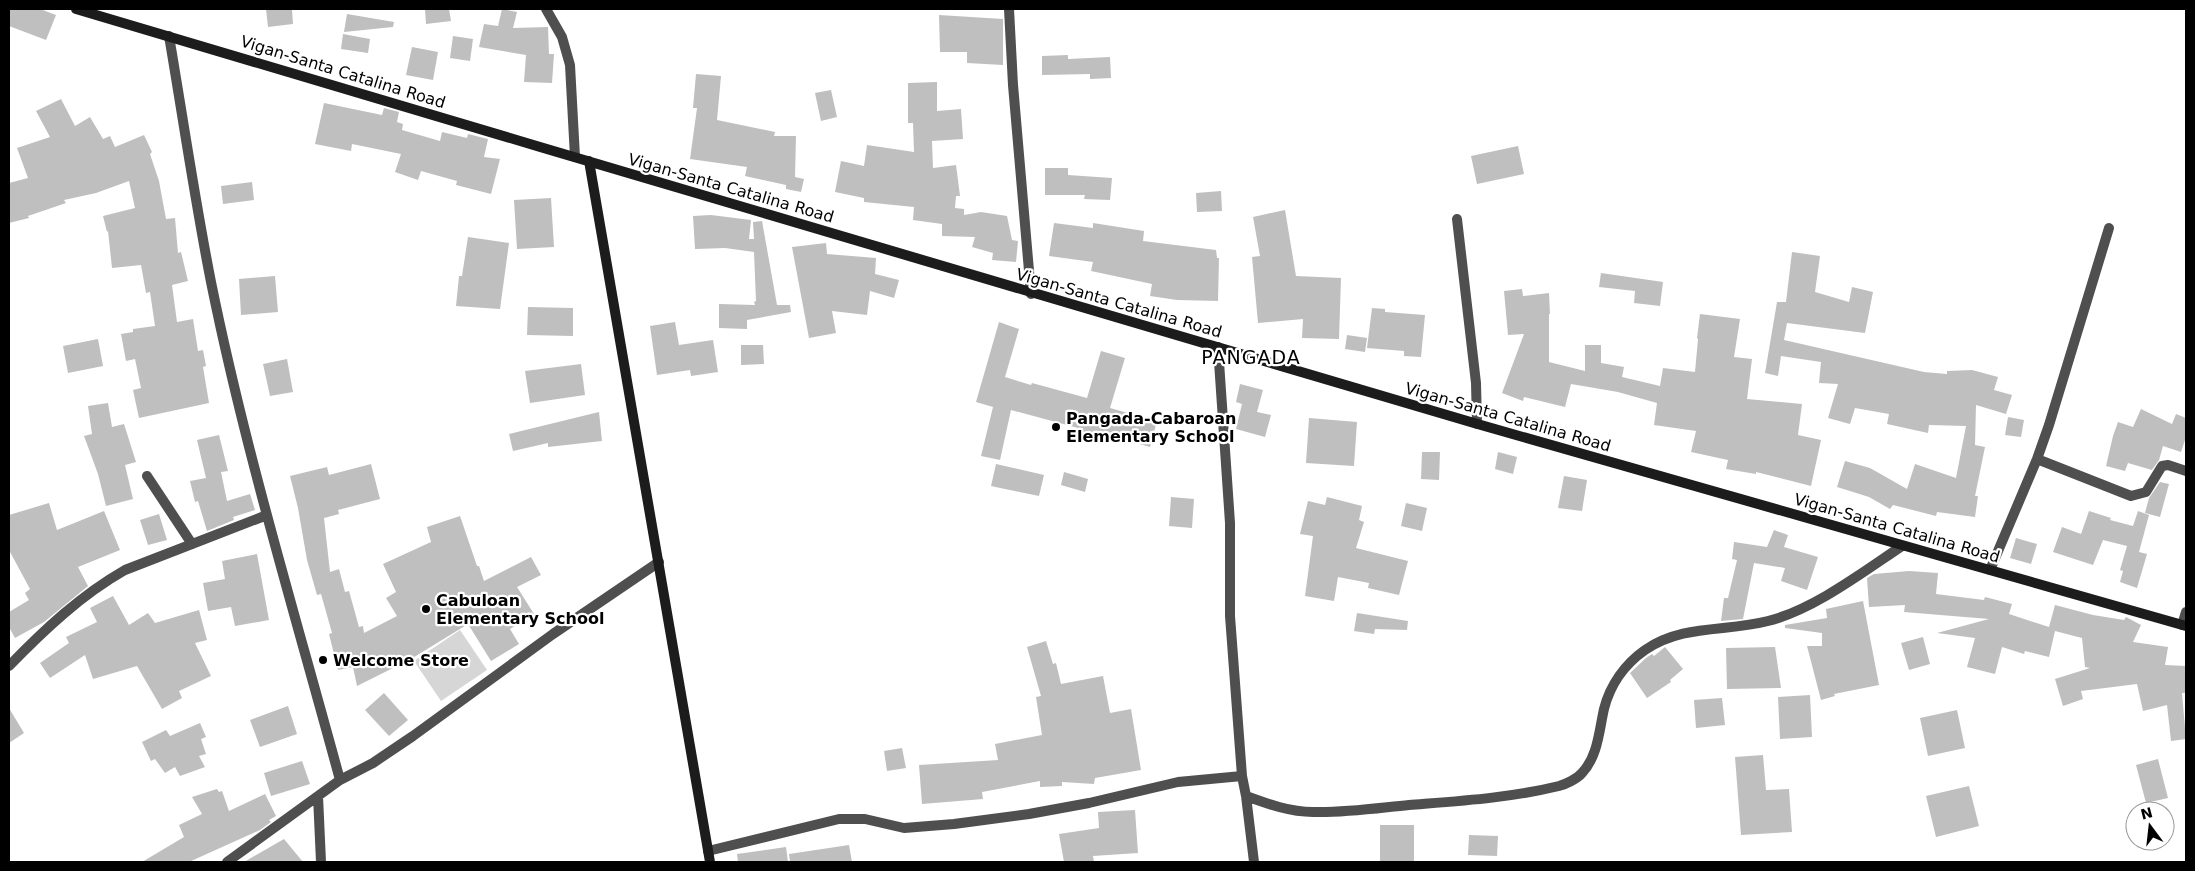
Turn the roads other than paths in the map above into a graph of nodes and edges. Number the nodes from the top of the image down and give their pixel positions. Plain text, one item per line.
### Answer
1 (76, 9) edge
2 (546, 9) edge
3 (1010, 9) edge
4 (168, 36) junction
5 (575, 157) junction
6 (589, 161) junction
7 (1457, 218) dead end
8 (2108, 228) dead end
9 (1031, 294) junction
10 (1218, 348) junction
11 (1477, 424) junction
12 (2036, 459) junction
13 (2186, 471) edge
14 (147, 476) dead end
15 (267, 515) junction
16 (192, 544) junction
17 (1902, 546) junction
18 (659, 562) junction
19 (1990, 570) junction
20 (2186, 612) edge
21 (2184, 626) edge
22 (9, 666) edge
23 (1242, 776) junction
24 (340, 780) junction
25 (318, 796) junction
26 (1246, 796) junction
27 (708, 851) junction
28 (227, 862) edge
29 (320, 862) edge
30 (710, 862) edge
31 (1254, 862) edge

1 - 4 main road, Vigan-Santa Catalina Road
2 - 5 street
3 - 9 street
4 - 5 main road, Vigan-Santa Catalina Road
4 - 15 street
5 - 6 main road, Vigan-Santa Catalina Road
6 - 9 main road, Vigan-Santa Catalina Road
6 - 18 main road
7 - 11 street
8 - 12 street
9 - 10 main road, Vigan-Santa Catalina Road
10 - 11 main road, Vigan-Santa Catalina Road
10 - 23 street
11 - 17 main road, Vigan-Santa Catalina Road
12 - 13 street
12 - 19 street
14 - 16 street
15 - 16 street
15 - 24 street
16 - 22 street
17 - 19 main road, Vigan-Santa Catalina Road
17 - 26 street
18 - 24 street
18 - 27 main road
19 - 21 main road, Vigan-Santa Catalina Road
20 - 21 street
23 - 26 street
23 - 27 street
24 - 25 street
25 - 28 street
25 - 29 street
26 - 31 street
27 - 30 main road

